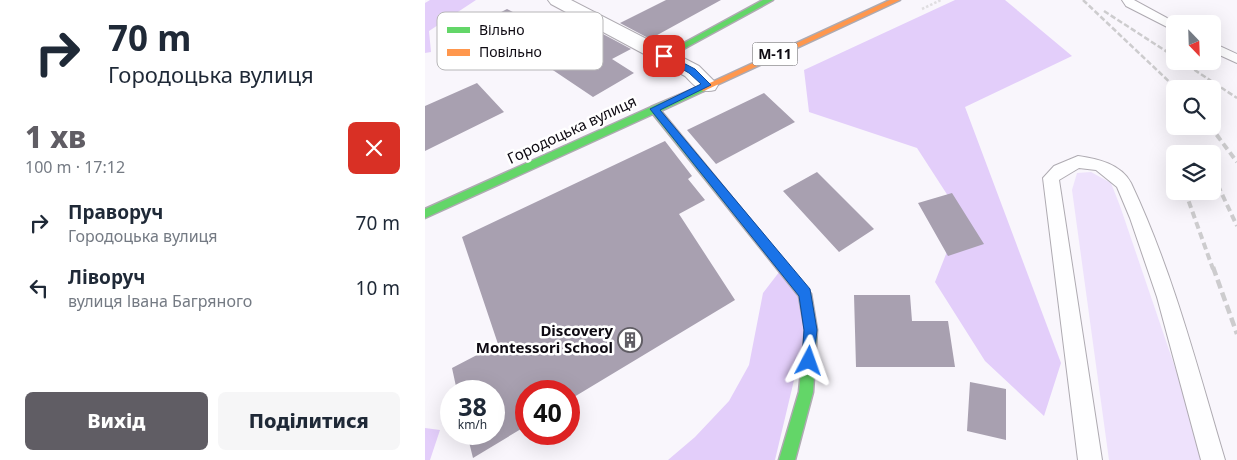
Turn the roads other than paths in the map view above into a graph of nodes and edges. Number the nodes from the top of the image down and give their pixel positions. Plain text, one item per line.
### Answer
1 (557, 0) edge
2 (769, 0) edge
3 (896, 0) edge
4 (1127, 0) edge
5 (580, 12) edge
6 (1166, 22) edge
7 (603, 24) edge
8 (1221, 51) edge
9 (664, 56) junction
10 (1237, 59) edge
11 (707, 85) junction
12 (654, 109) junction
13 (425, 214) edge
14 (787, 460) edge
15 (1090, 460) edge
16 (1213, 460) edge

1 - 5 street
2 - 9 main road
3 - 11 main road, Городоцька вулиця / М-11
4 - 6 lane
7 - 9 street
8 - 10 lane
9 - 11 street
11 - 12 main road, Городоцька вулиця / М-11
12 - 13 main road, Городоцька вулиця / М-11
12 - 14 main road
15 - 16 lane

